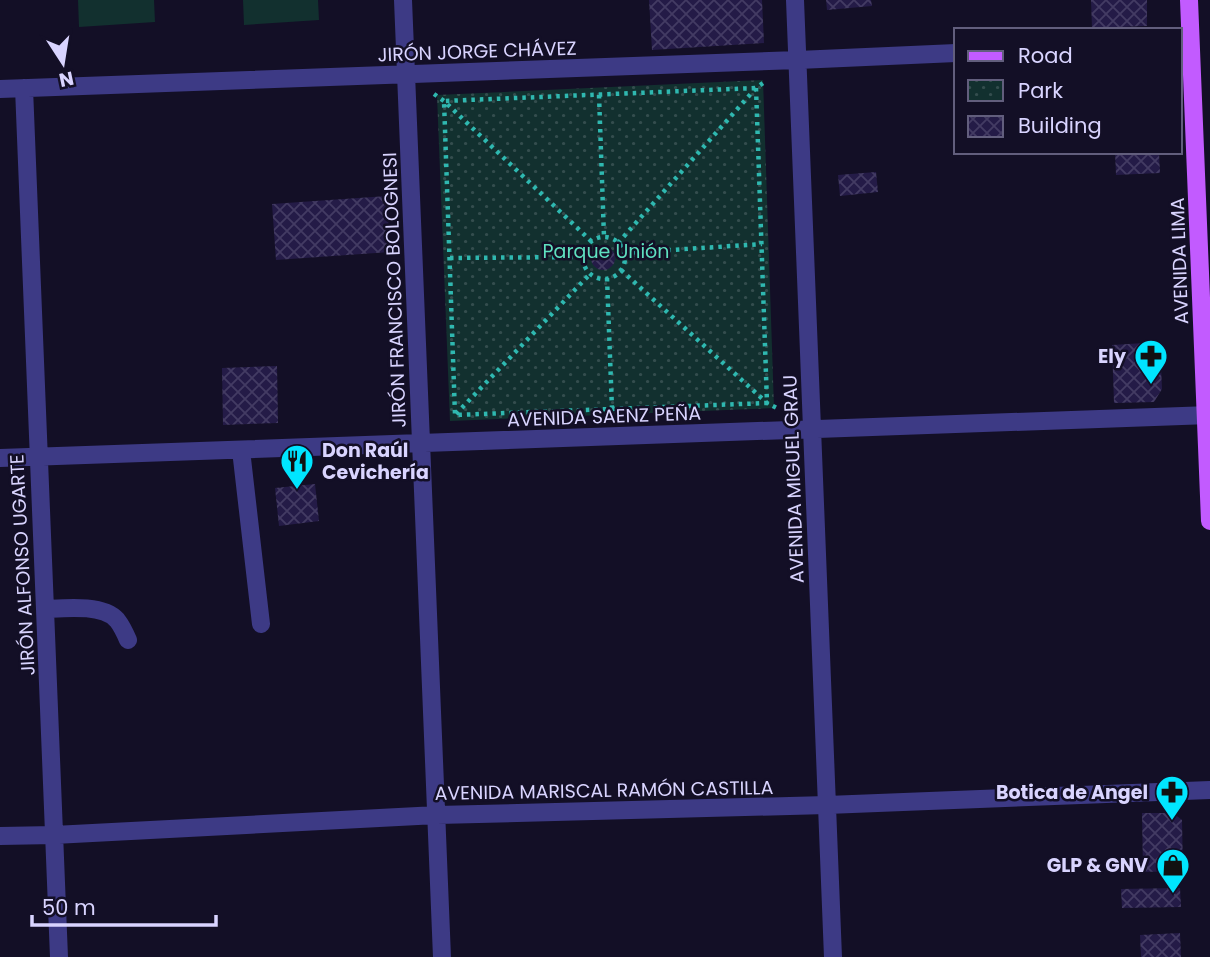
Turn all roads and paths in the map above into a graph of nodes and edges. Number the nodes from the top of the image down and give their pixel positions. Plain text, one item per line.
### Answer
1 (403, 0) edge
2 (795, 0) edge
3 (1189, 0) edge
4 (1186, 42) edge
5 (954, 53) edge
6 (798, 60) junction
7 (406, 74) junction
8 (766, 81) dead end
9 (24, 88) junction
10 (0, 89) edge
11 (756, 89) junction
12 (599, 95) junction
13 (444, 101) junction
14 (604, 237) junction
15 (592, 242) junction
16 (618, 243) junction
17 (762, 244) junction
18 (625, 253) junction
19 (584, 257) junction
20 (450, 258) junction
21 (621, 270) junction
22 (591, 273) junction
23 (607, 278) junction
24 (768, 402) junction
25 (612, 408) junction
26 (779, 409) dead end
27 (455, 415) junction
28 (1208, 415) edge
29 (812, 429) junction
30 (421, 443) junction
31 (241, 450) junction
32 (38, 457) junction
33 (0, 458) edge
34 (1210, 521) edge
35 (46, 609) junction
36 (261, 624) dead end
37 (128, 640) dead end
38 (1210, 790) edge
39 (827, 805) junction
40 (437, 815) junction
41 (54, 835) junction
42 (0, 836) edge
43 (59, 957) edge
44 (442, 957) edge
45 (833, 957) edge

1 - 7 street, JIRÓN FRANCISCO BOLOGNESI
2 - 6 street, AVENIDA MIGUEL GRAU
3 - 4 main road, AVENIDA LIMA
4 - 28 main road, AVENIDA LIMA
5 - 6 street, JIRÓN JORGE CHÁVEZ
6 - 7 street, JIRÓN JORGE CHÁVEZ
6 - 29 street, AVENIDA MIGUEL GRAU
7 - 9 street, JIRÓN JORGE CHÁVEZ
7 - 13 path
7 - 30 street, JIRÓN FRANCISCO BOLOGNESI
8 - 11 path
9 - 10 street, JIRÓN JORGE CHÁVEZ
9 - 32 street, JIRÓN ALFONSO UGARTE
11 - 12 path
11 - 16 path
11 - 17 path
12 - 13 path
12 - 14 path
13 - 15 path
13 - 20 path
14 - 15 path
14 - 16 path
15 - 19 path
16 - 18 path
17 - 18 path
17 - 24 path
18 - 21 path
19 - 20 path
19 - 22 path
20 - 27 path
21 - 23 path
21 - 24 path
22 - 23 path
22 - 27 path
23 - 25 path
24 - 25 path
24 - 26 path
25 - 27 path
27 - 30 path
28 - 29 street, AVENIDA SAENZ PEÑA
28 - 34 main road, AVENIDA LIMA
29 - 30 street, AVENIDA SAENZ PEÑA
29 - 39 street, AVENIDA MIGUEL GRAU
30 - 31 street, AVENIDA SAENZ PEÑA
30 - 40 street, JIRÓN FRANCISCO BOLOGNESI
31 - 32 street, AVENIDA SAENZ PEÑA
31 - 36 street
32 - 33 street, AVENIDA SAENZ PEÑA
32 - 35 street, JIRÓN ALFONSO UGARTE
35 - 37 street
35 - 41 street, JIRÓN ALFONSO UGARTE
38 - 39 street, AVENIDA MARISCAL RAMÓN CASTILLA
39 - 40 street, AVENIDA MARISCAL RAMÓN CASTILLA
39 - 45 street, AVENIDA MIGUEL GRAU
40 - 41 street, AVENIDA MARISCAL RAMÓN CASTILLA
40 - 44 street, JIRÓN FRANCISCO BOLOGNESI
41 - 42 street, AVENIDA MARISCAL RAMÓN CASTILLA
41 - 43 street, JIRÓN ALFONSO UGARTE

